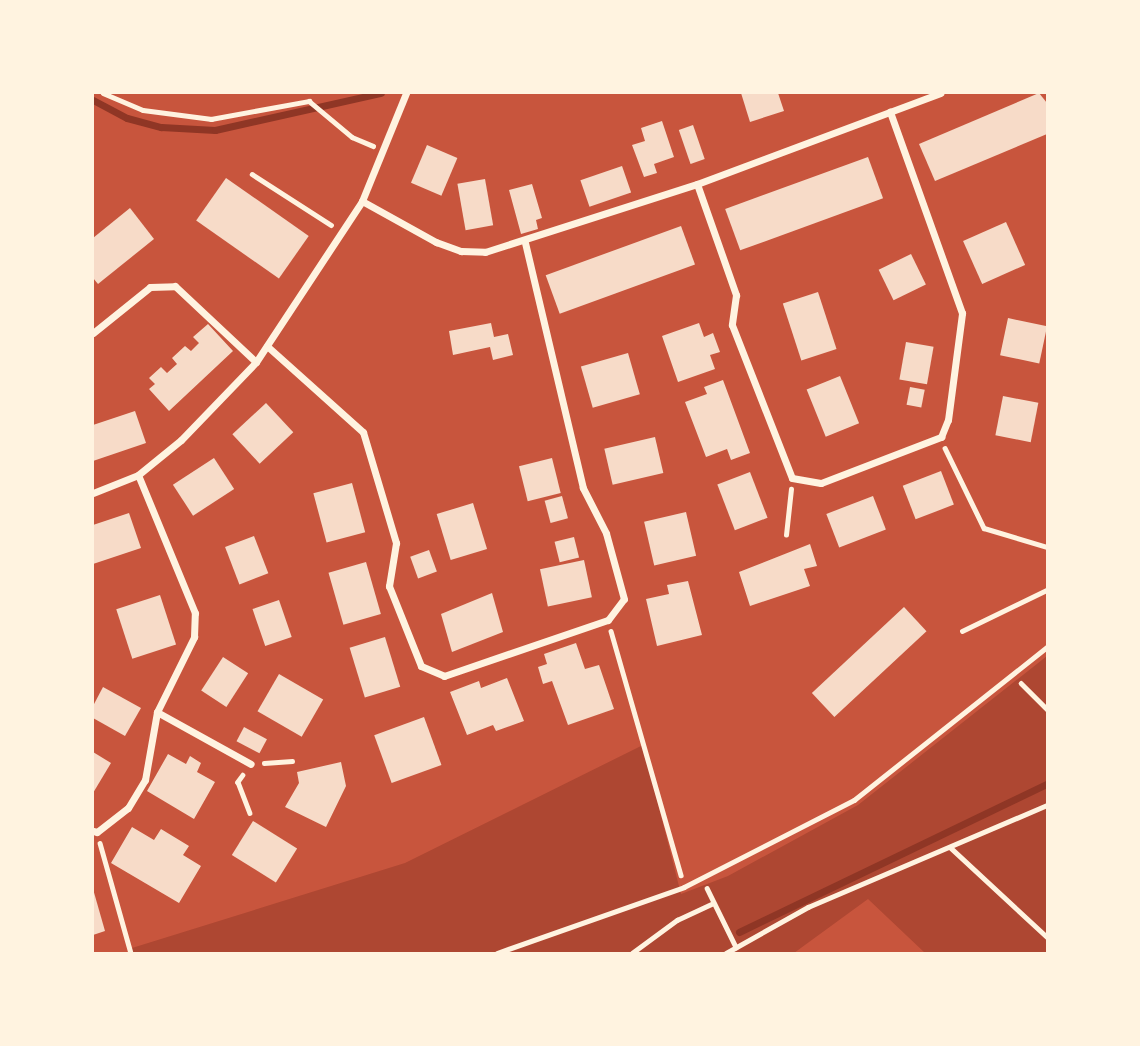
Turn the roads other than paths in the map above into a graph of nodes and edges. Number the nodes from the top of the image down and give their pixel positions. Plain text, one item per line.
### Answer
1 (406, 93) edge
2 (941, 93) edge
3 (890, 112) junction
4 (697, 184) junction
5 (362, 201) junction
6 (526, 242) junction
7 (93, 333) edge
8 (267, 346) junction
9 (256, 362) junction
10 (138, 475) junction
11 (93, 492) edge
12 (1047, 648) edge
13 (157, 712) junction
14 (251, 764) road end
15 (95, 832) edge
16 (497, 953) edge

1 - 5 street
2 - 3 street
3 - 4 street
3 - 4 street
4 - 6 street
5 - 6 street
5 - 8 street
6 - 8 street
7 - 9 street
8 - 9 street
9 - 10 street
10 - 11 street
10 - 13 street
12 - 16 lane
13 - 14 street
13 - 15 street

